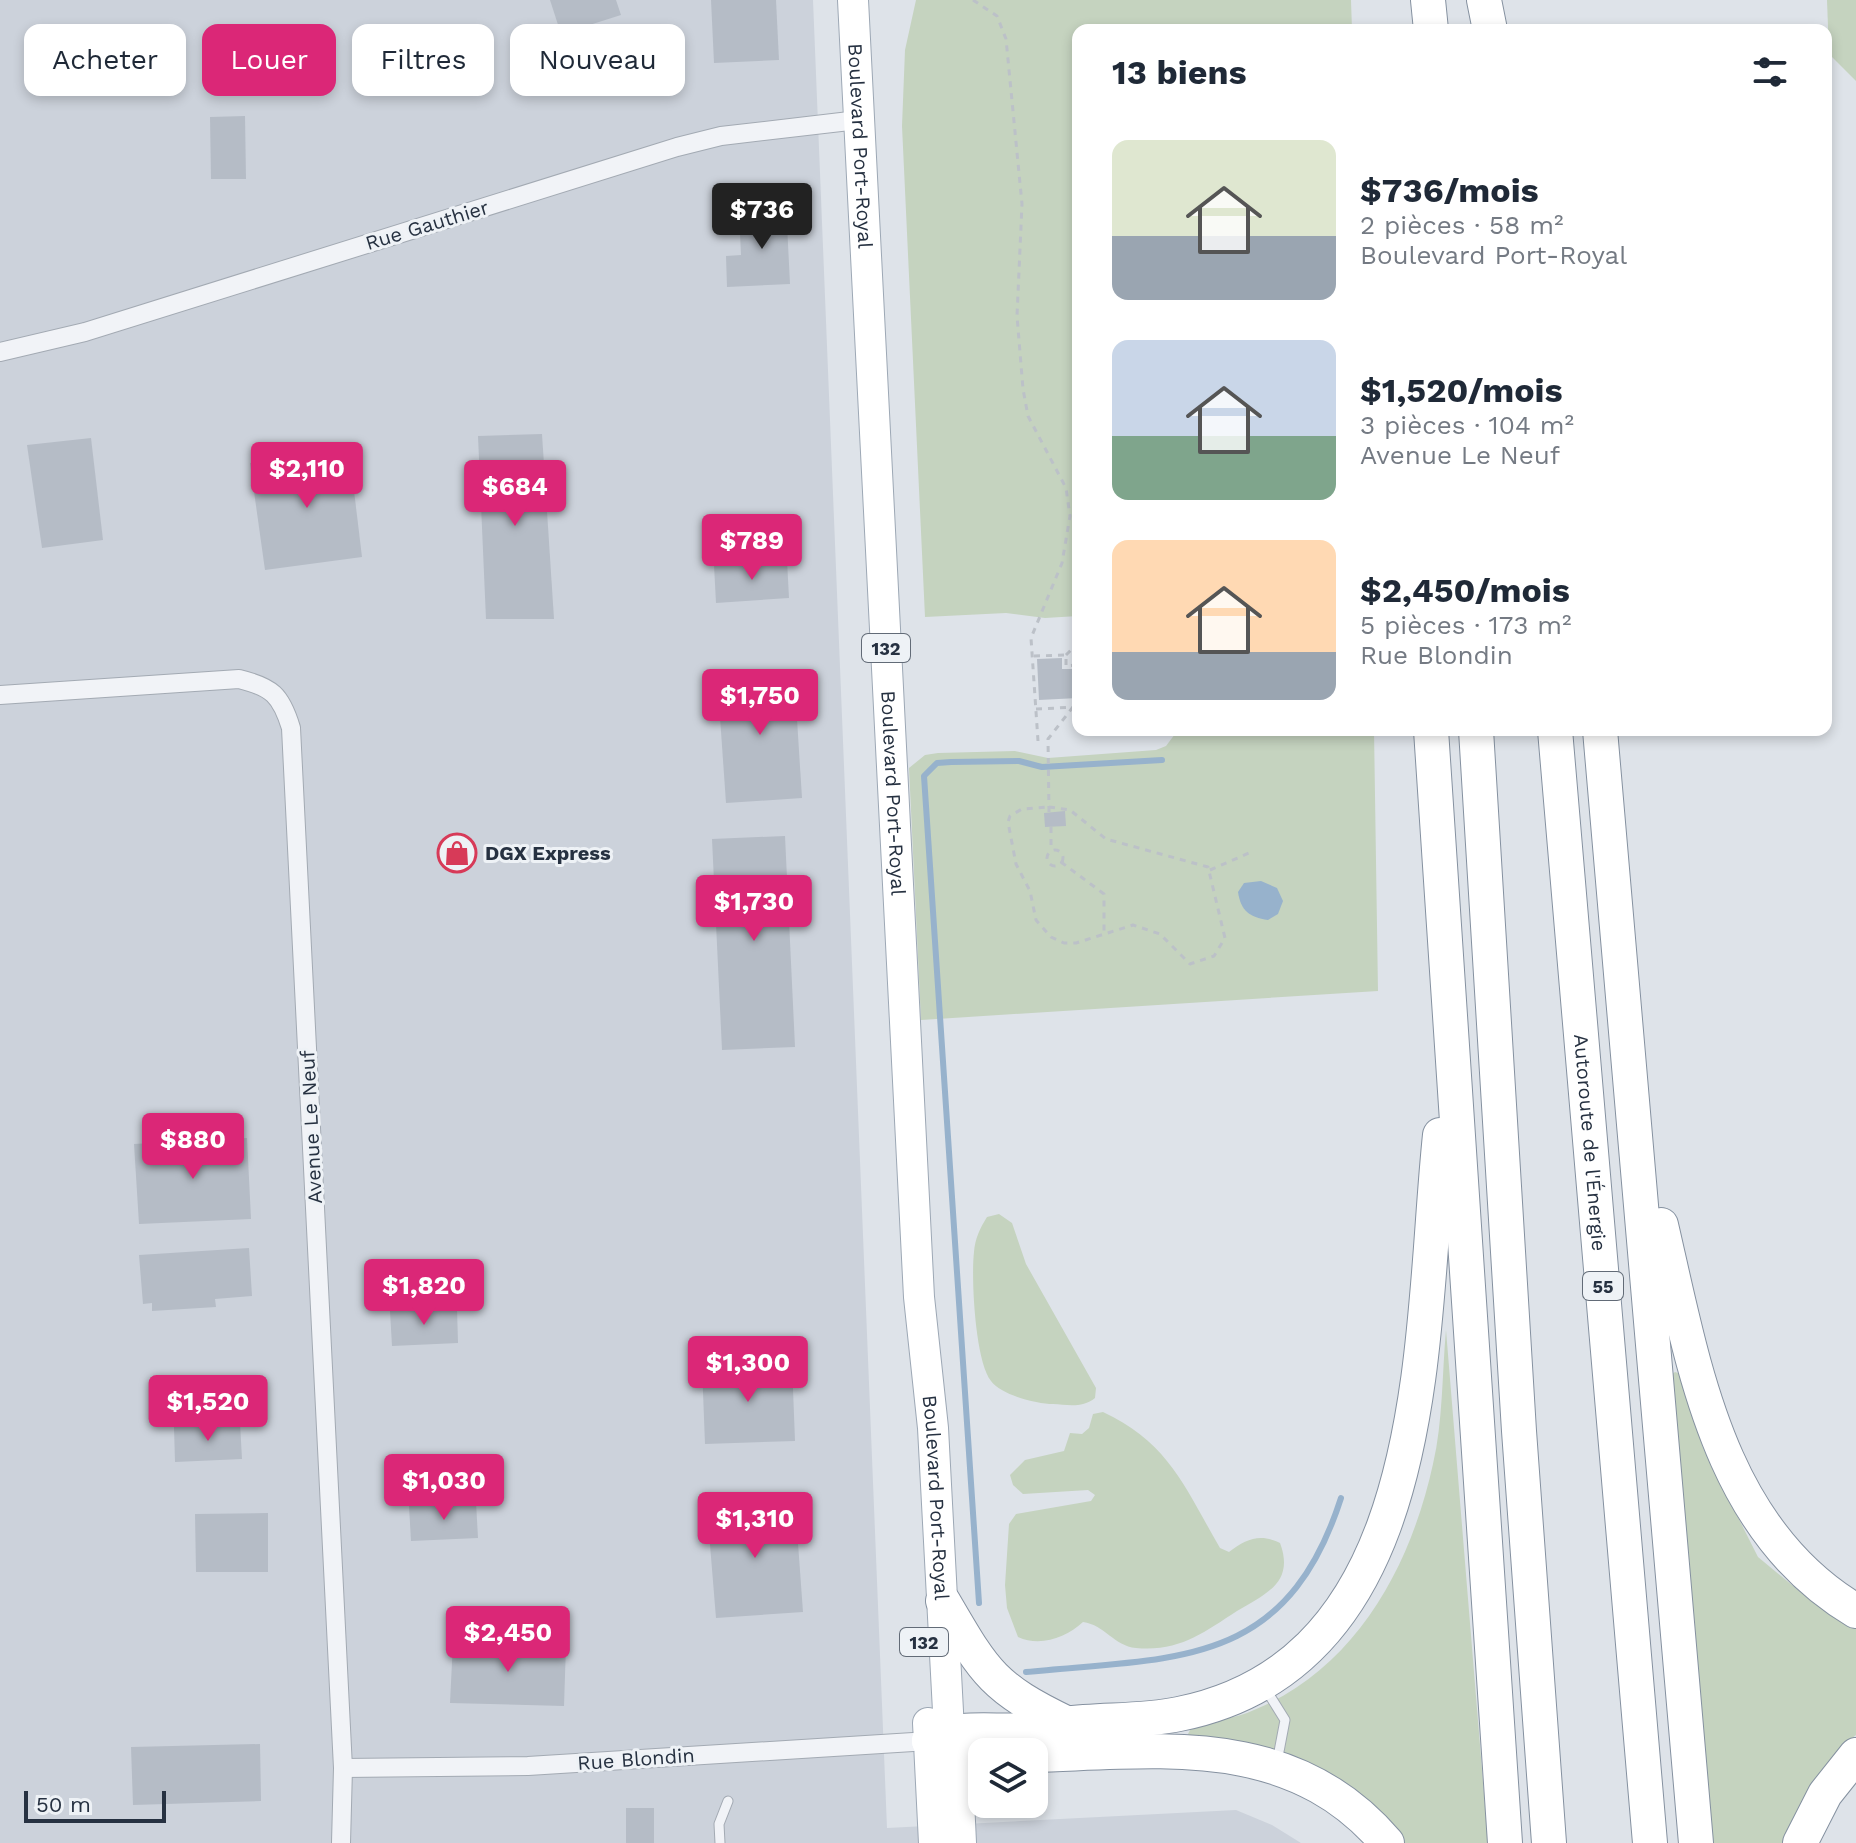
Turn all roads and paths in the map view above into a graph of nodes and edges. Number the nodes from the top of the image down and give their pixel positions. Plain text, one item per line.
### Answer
1 (853, 0) edge
2 (973, 0) edge
3 (1427, 0) edge
4 (1477, 0) edge
5 (1484, 0) edge
6 (1428, 24) edge
7 (1480, 24) edge
8 (1489, 24) edge
9 (858, 120) junction
10 (0, 352) edge
11 (1072, 649) edge
12 (1066, 655) junction
13 (1032, 656) junction
14 (1072, 666) edge
15 (0, 695) edge
16 (1045, 700) dead end
17 (1072, 707) edge
18 (1036, 709) junction
19 (1046, 709) junction
20 (1072, 711) edge
21 (1431, 736) edge
22 (1476, 736) edge
23 (1556, 736) edge
24 (1601, 736) edge
25 (1038, 741) dead end
26 (1049, 810) junction
27 (1051, 827) dead end
28 (1051, 850) junction
29 (1249, 853) dead end
30 (1061, 862) junction
31 (1210, 870) junction
32 (1104, 932) junction
33 (1451, 1039) junction
34 (1632, 1100) junction
35 (919, 1297) junction
36 (943, 1601) junction
37 (1856, 1611) edge
38 (1260, 1683) junction
39 (1066, 1723) junction
40 (954, 1746) edge
41 (1048, 1755) edge
42 (1856, 1755) edge
43 (1276, 1766) junction
44 (343, 1768) junction
45 (728, 1801) dead end
46 (341, 1843) edge
47 (720, 1843) edge
48 (934, 1843) edge
49 (961, 1843) edge
50 (1387, 1843) edge
51 (1505, 1843) edge
52 (1549, 1843) edge
53 (1650, 1843) edge
54 (1696, 1843) edge
55 (1800, 1843) edge

1 - 9 main road, Boulevard Port-Royal / 132
2 - 13 path
3 - 6 highway
4 - 7 highway
5 - 8 highway
9 - 10 street, Rue Gauthier
9 - 35 main road, Boulevard Port-Royal / 132
11 - 12 path
12 - 13 path
12 - 14 path
13 - 18 path
15 - 44 street, Avenue Le Neuf
16 - 19 path
17 - 19 path
18 - 19 path
18 - 25 path
20 - 26 path
21 - 33 highway
22 - 52 highway
23 - 53 highway, Autoroute de l'Énergie / 55
24 - 34 highway
26 - 31 path
26 - 32 path
27 - 28 path
28 - 30 path
28 - 30 path
29 - 31 path
30 - 32 path
31 - 32 path
33 - 38 highway
33 - 51 highway
34 - 37 highway
34 - 54 highway
35 - 36 main road, Boulevard Port-Royal / 132
35 - 40 main road, Boulevard Port-Royal / 132
36 - 39 highway
36 - 40 main road, Boulevard Port-Royal / 132
38 - 39 highway
38 - 43 lane
39 - 40 highway
40 - 44 street, Rue Blondin
40 - 48 main road, Boulevard Port-Royal / 132
40 - 49 main road, Boulevard Port-Royal / 132
41 - 43 highway
42 - 55 highway
43 - 50 highway
44 - 46 street, Avenue Le Neuf
45 - 47 lane

